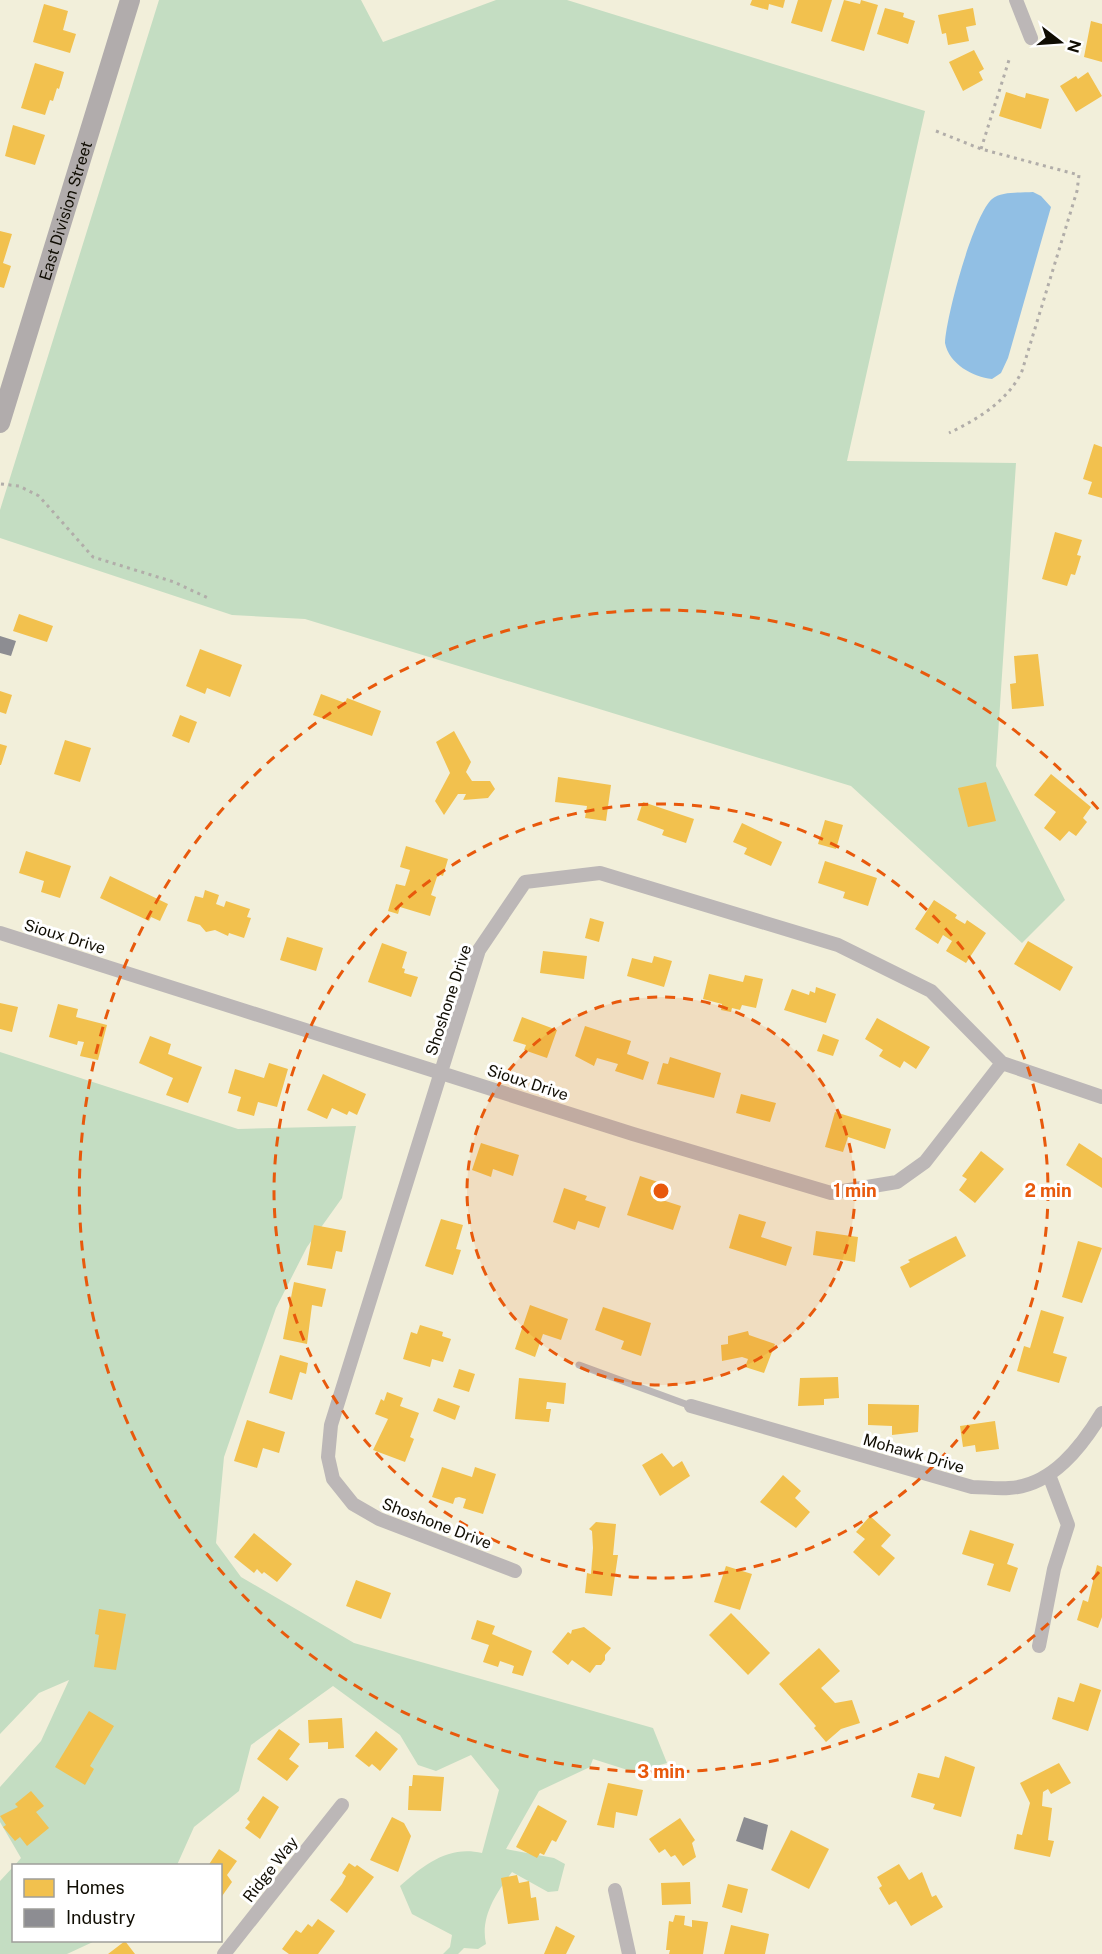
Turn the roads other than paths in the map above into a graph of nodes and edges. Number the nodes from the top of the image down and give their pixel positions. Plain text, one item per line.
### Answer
1 (130, 0) edge
2 (1016, 0) edge
3 (1031, 38) dead end
4 (0, 423) edge
5 (0, 933) edge
6 (1002, 1063) junction
7 (442, 1072) junction
8 (1102, 1097) edge
9 (579, 1365) dead end
10 (691, 1406) joint
11 (1102, 1413) edge
12 (1049, 1475) junction
13 (515, 1570) dead end
14 (1039, 1646) dead end
15 (342, 1805) dead end
16 (615, 1890) dead end
17 (224, 1954) edge
18 (629, 1954) edge

1 - 4 street, East Division Street
2 - 3 street
5 - 7 street, Sioux Drive
6 - 7 street, Sioux Drive
6 - 7 street, Shoshone Drive
6 - 8 street, Shoshone Drive
7 - 13 street, Shoshone Drive
9 - 10 lane
10 - 12 street, Mohawk Drive
11 - 12 street, Mohawk Drive
12 - 14 street
15 - 17 street, Ridge Way
16 - 18 street

